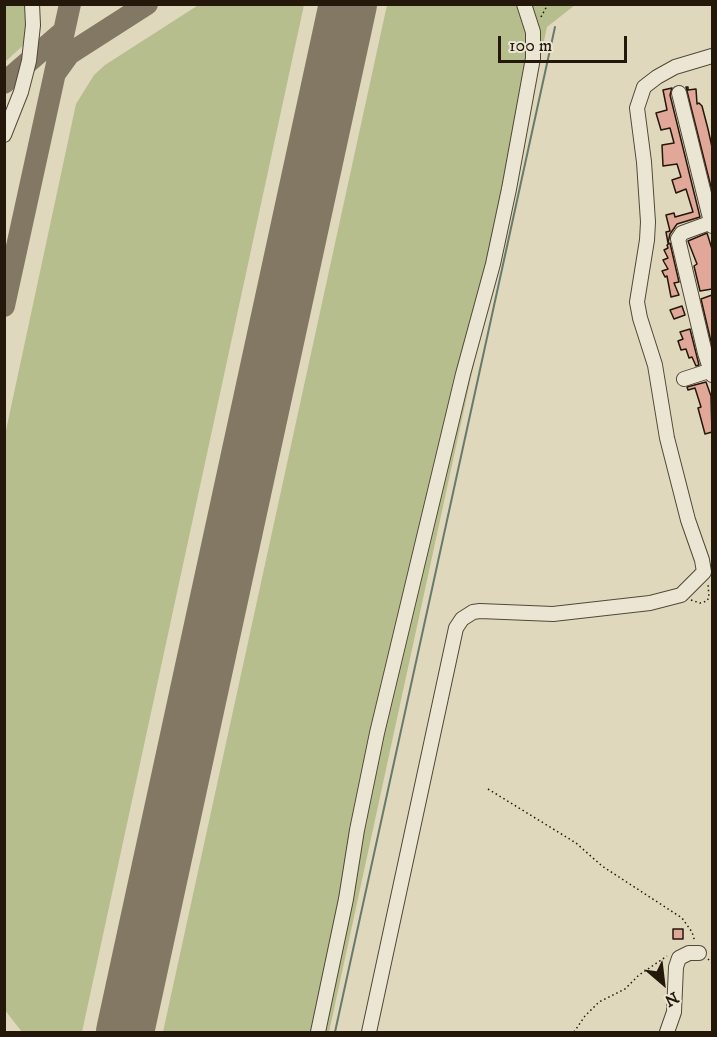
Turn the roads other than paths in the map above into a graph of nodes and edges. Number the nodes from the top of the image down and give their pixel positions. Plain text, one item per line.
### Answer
1 (32, 4) edge
2 (524, 4) edge
3 (712, 56) edge
4 (680, 93) dead end
5 (4, 135) edge
6 (712, 223) edge
7 (712, 372) edge
8 (684, 379) dead end
9 (699, 952) road end
10 (318, 1032) edge
11 (369, 1032) edge
12 (667, 1032) edge

1 - 5 street
2 - 10 street
3 - 11 street
4 - 6 street
6 - 7 street
7 - 8 street
9 - 12 street

